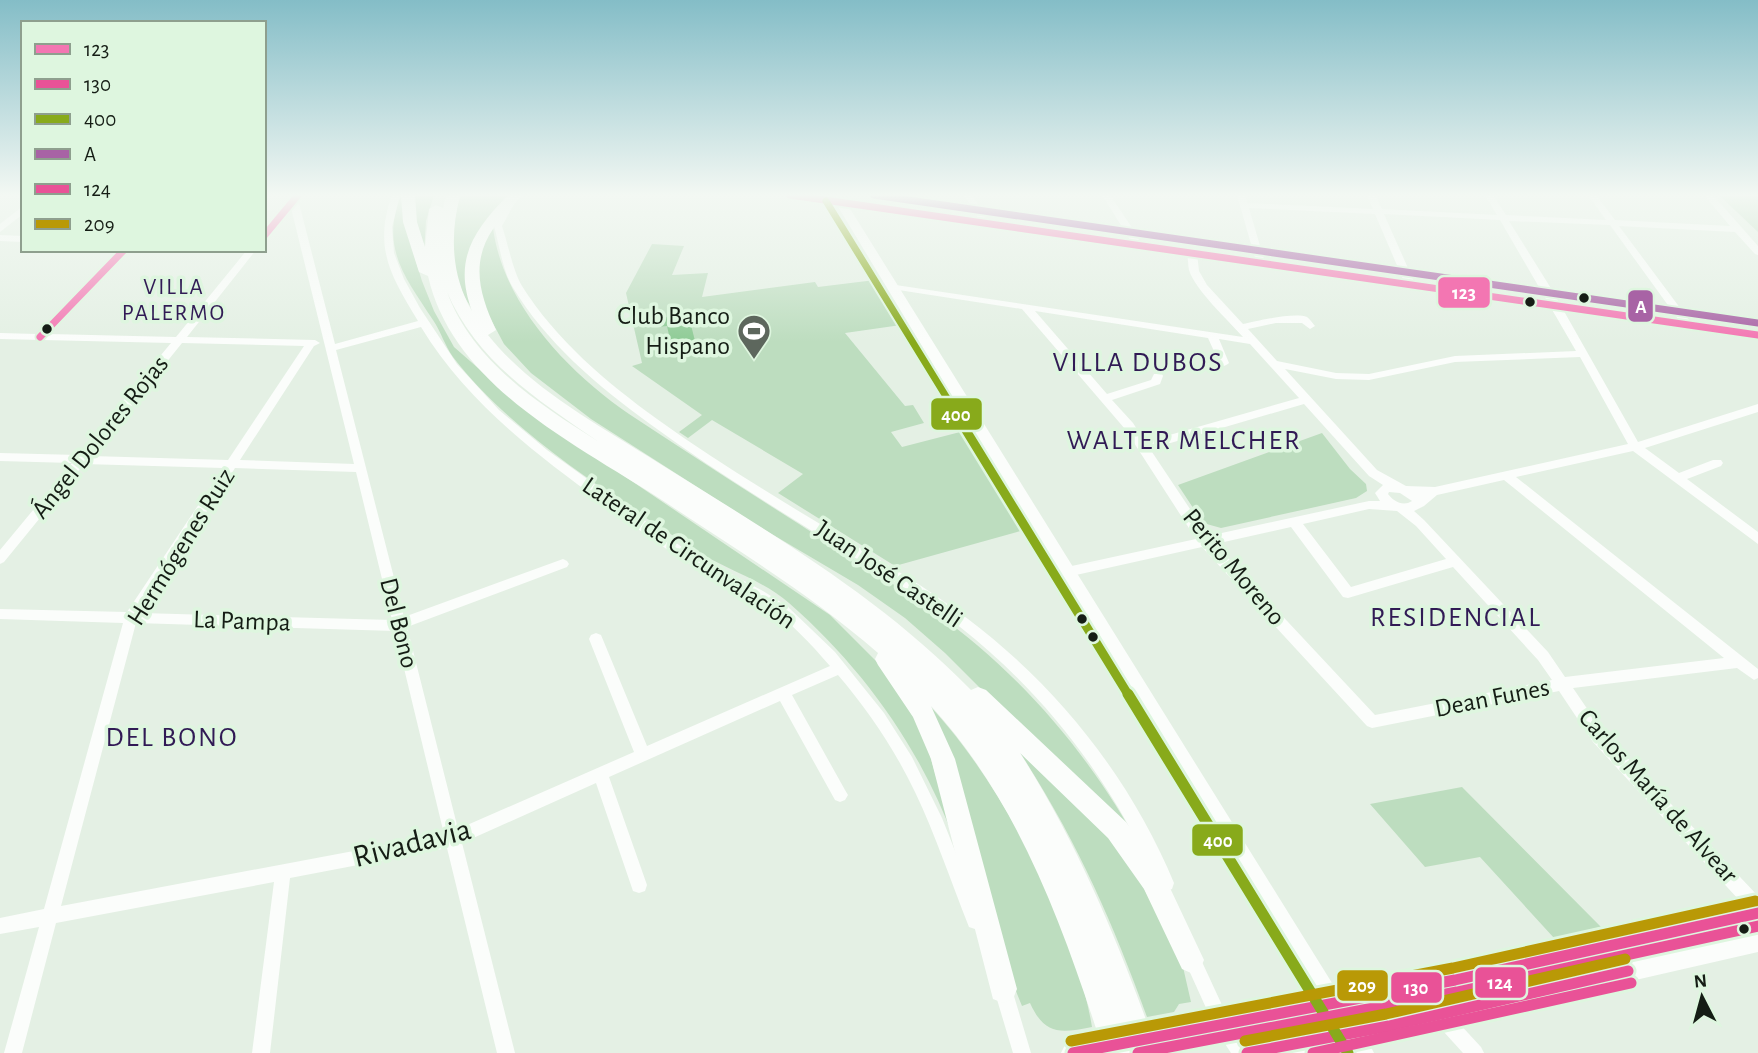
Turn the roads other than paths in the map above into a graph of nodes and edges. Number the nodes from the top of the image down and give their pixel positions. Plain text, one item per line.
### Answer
1 (307, 244) edge
2 (386, 244) edge
3 (417, 244) edge
4 (433, 244) edge
5 (445, 244) edge
6 (477, 244) edge
7 (502, 244) edge
8 (866, 244) edge
9 (1149, 244) edge
10 (1156, 244) edge
11 (1255, 244) edge
12 (1392, 244) edge
13 (1518, 244) edge
14 (1628, 244) edge
15 (122, 252) edge
16 (250, 252) edge
17 (1192, 253) junction
18 (1259, 259) junction
19 (1408, 281) junction
20 (892, 286) junction
21 (1553, 301) junction
22 (1026, 307) junction
23 (1684, 320) junction
24 (424, 323) junction
25 (1310, 326) dead end
26 (1758, 327) edge
27 (1239, 328) junction
28 (461, 335) junction
29 (1212, 335) junction
30 (1758, 335) edge
31 (0, 336) edge
32 (40, 337) junction
33 (179, 340) junction
34 (1251, 341) junction
35 (311, 343) junction
36 (330, 346) junction
37 (1582, 354) junction
38 (1271, 363) junction
39 (1211, 365) dead end
40 (1158, 376) dead end
41 (523, 379) junction
42 (1105, 398) junction
43 (1306, 400) junction
44 (1758, 408) edge
45 (1143, 447) junction
46 (1636, 447) junction
47 (0, 457) edge
48 (82, 459) junction
49 (1717, 463) dead end
50 (232, 464) junction
51 (360, 468) junction
52 (1373, 473) junction
53 (1506, 475) junction
54 (1677, 478) junction
55 (1401, 489) junction
56 (1434, 491) junction
57 (1381, 493) junction
58 (1369, 505) junction
59 (1418, 505) junction
60 (1397, 506) junction
61 (1294, 522) junction
62 (1421, 524) junction
63 (1758, 538) edge
64 (1205, 541) junction
65 (0, 559) edge
66 (1455, 561) junction
67 (563, 564) dead end
68 (809, 569) junction
69 (1067, 572) junction
70 (834, 606) junction
71 (0, 614) edge
72 (131, 618) junction
73 (400, 625) junction
74 (596, 639) dead end
75 (1738, 662) junction
76 (839, 668) junction
77 (1754, 674) dead end
78 (1562, 683) junction
79 (783, 692) junction
80 (1372, 722) joint
81 (642, 755) junction
82 (600, 774) junction
83 (840, 795) dead end
84 (453, 839) junction
85 (284, 872) junction
86 (639, 885) dead end
87 (1758, 910) edge
88 (50, 917) junction
89 (0, 926) edge
90 (1758, 941) edge
91 (1191, 960) junction
92 (1003, 989) junction
93 (1113, 1000) junction
94 (1331, 1003) junction
95 (1440, 1014) junction
96 (1222, 1024) junction
97 (1356, 1043) edge
98 (13, 1053) edge
99 (261, 1053) edge
100 (506, 1053) edge
101 (1021, 1053) edge
102 (1073, 1053) edge
103 (1118, 1053) edge
104 (1144, 1053) edge
105 (1241, 1053) edge
106 (1247, 1053) edge
107 (1475, 1053) edge

1 - 36 street, Del Bono
2 - 24 street, Lateral de Circunvalación
3 - 28 highway
4 - 28 highway
5 - 41 highway
6 - 41 highway
7 - 91 street, Juan José Castelli
8 - 20 main road
9 - 17 main road
10 - 18 main road
11 - 18 street
12 - 19 street
13 - 21 street
14 - 23 street
15 - 32 street
16 - 33 street, Ángel Dolores Rojas
17 - 18 main road
17 - 27 street
18 - 19 main road
19 - 21 main road
20 - 22 street
20 - 69 main road
21 - 23 main road
21 - 37 street
22 - 29 street
22 - 42 street, Perito Moreno
23 - 26 main road
23 - 30 main road
24 - 36 street
24 - 76 street, Lateral de Circunvalación
25 - 27 street
27 - 34 street
28 - 70 highway
29 - 34 street
29 - 39 street
31 - 32 street
32 - 33 street
33 - 35 street
33 - 48 street, Ángel Dolores Rojas
34 - 38 street
35 - 36 street
35 - 50 street, Hermógenes Ruiz
36 - 51 street, Del Bono
37 - 38 street
37 - 46 street
38 - 43 street
40 - 42 street
41 - 68 highway
42 - 45 street, Perito Moreno
43 - 45 street
43 - 52 street
44 - 46 street
45 - 64 street, Perito Moreno
46 - 53 street
46 - 54 street
47 - 48 street
48 - 50 street
48 - 65 street, Ángel Dolores Rojas
49 - 54 street
50 - 51 street
50 - 72 street, Hermógenes Ruiz
51 - 73 street, Del Bono
52 - 55 street
52 - 57 street
53 - 56 street
53 - 75 street
54 - 63 street
55 - 56 street
55 - 57 street
55 - 59 street
56 - 59 street
57 - 58 street
57 - 60 street, Carlos María de Alvear
58 - 60 street
58 - 61 street
59 - 60 street
59 - 62 street, Carlos María de Alvear
60 - 62 street, Carlos María de Alvear
61 - 64 street
61 - 66 street
62 - 66 street, Carlos María de Alvear
64 - 69 street
64 - 80 street, Perito Moreno
66 - 78 street, Carlos María de Alvear
67 - 73 street
68 - 91 highway
68 - 93 highway
69 - 94 main road
70 - 92 highway
70 - 93 highway
71 - 72 street, La Pampa
72 - 73 street, La Pampa
72 - 88 street, Hermógenes Ruiz
73 - 84 street, Del Bono
74 - 81 street
75 - 77 street
75 - 78 street, Dean Funes
76 - 79 street, Rivadavia
76 - 92 street, Lateral de Circunvalación
78 - 80 street, Dean Funes
78 - 87 street, Carlos María de Alvear
79 - 81 street, Rivadavia
79 - 83 street
81 - 82 street, Rivadavia
82 - 84 street, Rivadavia
82 - 86 street
84 - 85 street, Rivadavia
84 - 100 street, Del Bono
85 - 88 street, Rivadavia
85 - 99 street
87 - 94 main road
88 - 89 street, Rivadavia
88 - 98 street, Hermógenes Ruiz
90 - 95 main road
91 - 96 street, Juan José Castelli
92 - 101 street, Lateral de Circunvalación
93 - 103 highway
93 - 104 highway
94 - 96 main road
94 - 97 main road
95 - 97 main road
95 - 107 street
96 - 102 main road
96 - 105 street
97 - 106 main road

